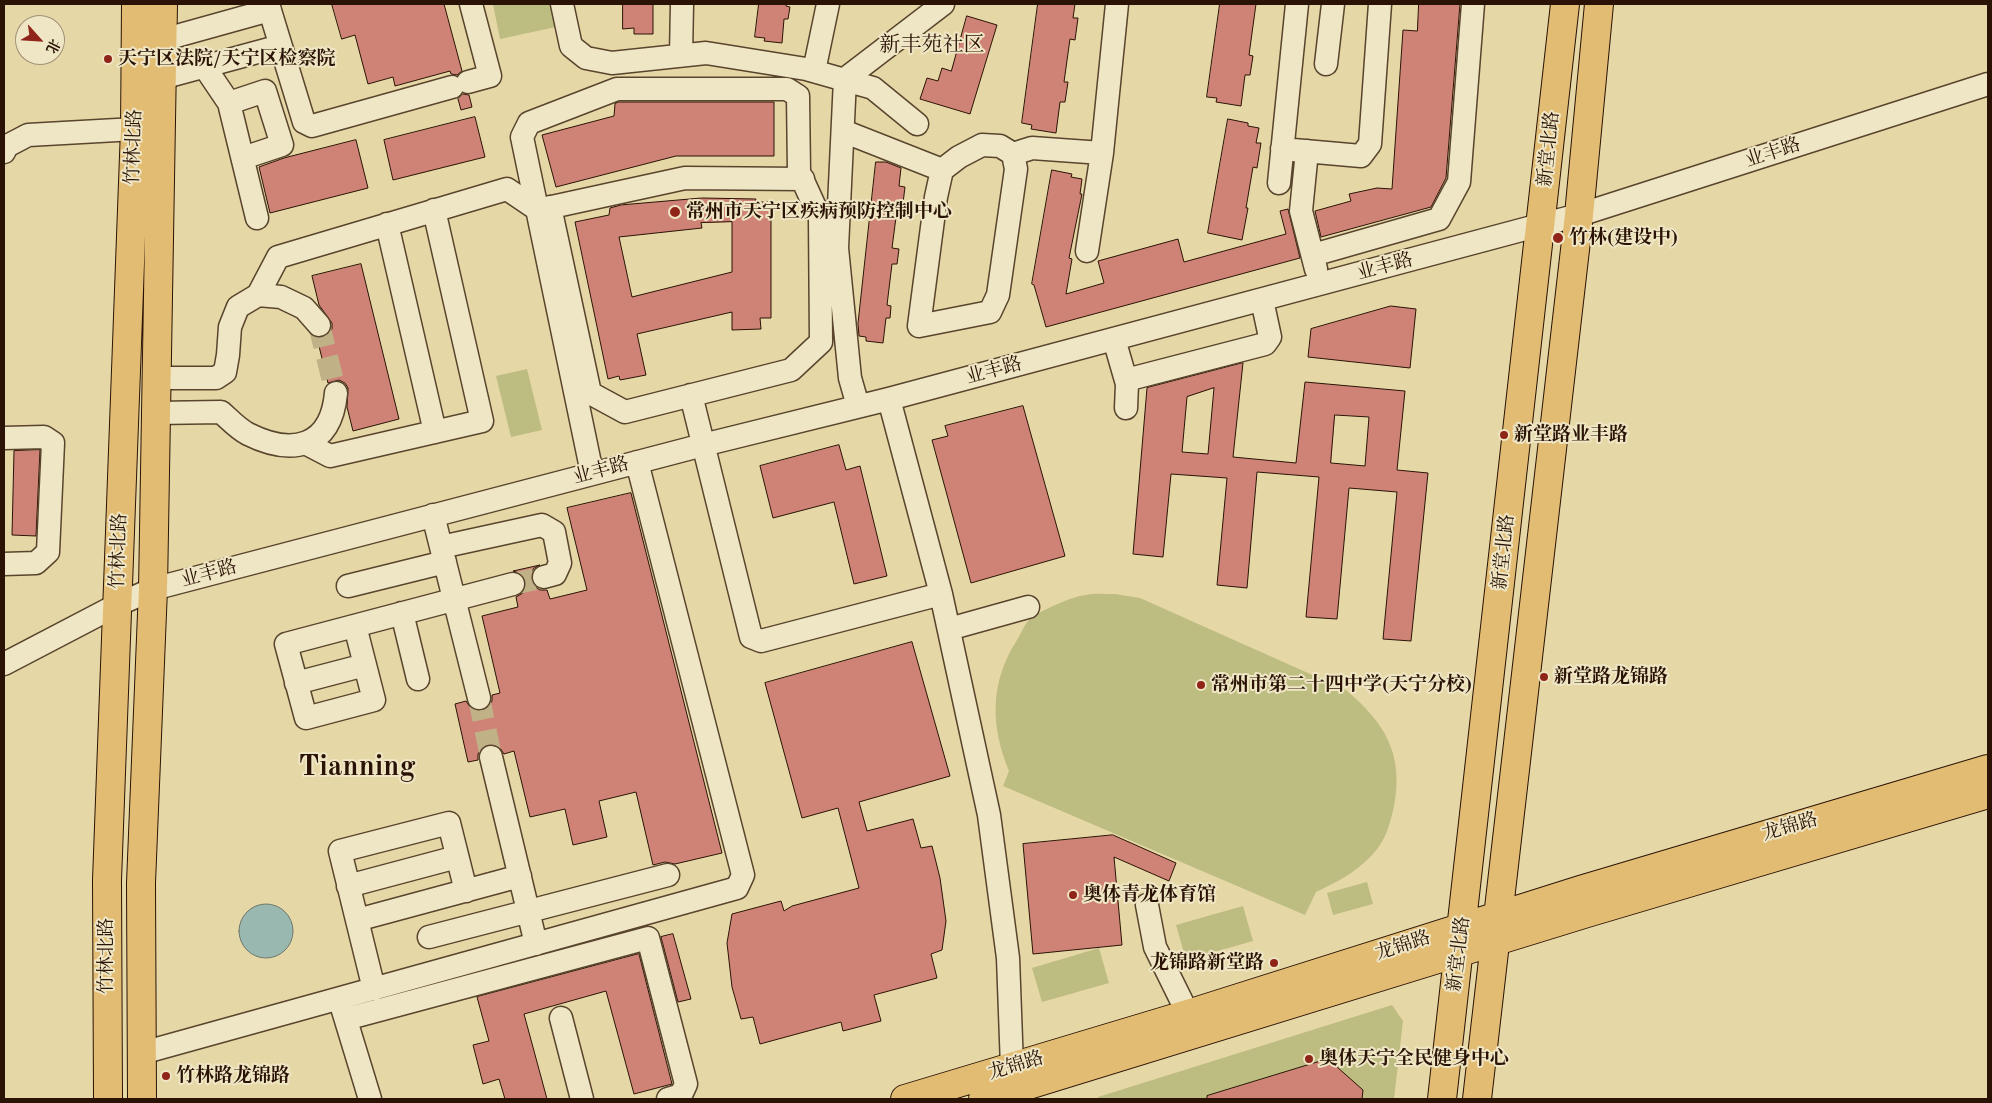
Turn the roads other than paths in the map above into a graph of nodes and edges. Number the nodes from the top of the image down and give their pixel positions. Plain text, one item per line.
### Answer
1 (136, 4) edge
2 (163, 4) edge
3 (472, 4) edge
4 (562, 4) edge
5 (682, 4) edge
6 (828, 4) edge
7 (943, 4) edge
8 (1117, 4) edge
9 (1297, 4) edge
10 (1333, 4) edge
11 (1380, 4) edge
12 (1473, 4) edge
13 (1565, 4) edge
14 (1599, 4) edge
15 (269, 7) edge
16 (162, 40) junction
17 (280, 46) junction
18 (681, 55) junction
19 (1326, 64) dead end
20 (204, 66) junction
21 (814, 71) junction
22 (162, 78) junction
23 (845, 79) junction
24 (1988, 84) edge
25 (229, 102) junction
26 (917, 124) dead end
27 (135, 130) junction
28 (843, 131) junction
29 (1282, 150) junction
30 (4, 152) edge
31 (1307, 152) junction
32 (1102, 153) junction
33 (1013, 154) junction
34 (242, 158) junction
35 (942, 170) junction
36 (802, 179) junction
37 (1279, 183) dead end
38 (544, 208) junction
39 (434, 210) junction
40 (1579, 215) junction
41 (257, 218) dead end
42 (387, 224) junction
43 (1540, 226) junction
44 (1087, 251) dead end
45 (1313, 255) junction
46 (1320, 284) junction
47 (258, 295) junction
48 (1262, 300) junction
49 (319, 325) tunnel mouth
50 (1114, 339) junction
51 (225, 372) junction
52 (156, 378) junction
53 (1126, 380) junction
54 (336, 393) tunnel mouth
55 (691, 395) junction
56 (889, 399) junction
57 (858, 406) junction
58 (1126, 408) dead end
59 (156, 413) junction
60 (234, 424) junction
61 (435, 432) junction
62 (4, 438) edge
63 (308, 444) junction
64 (703, 445) junction
65 (637, 462) junction
66 (592, 474) junction
67 (433, 515) junction
68 (443, 554) junction
69 (4, 564) edge
70 (544, 577) tunnel mouth
71 (513, 584) tunnel mouth
72 (348, 586) dead end
73 (153, 589) junction
74 (941, 594) junction
75 (454, 599) junction
76 (117, 605) junction
77 (1028, 607) dead end
78 (402, 613) junction
79 (355, 626) junction
80 (948, 629) junction
81 (4, 664) edge
82 (365, 665) junction
83 (418, 679) dead end
84 (296, 683) junction
85 (479, 698) tunnel mouth
86 (491, 757) tunnel mouth
87 (1988, 769) edge
88 (1988, 794) edge
89 (457, 858) junction
90 (668, 874) dead end
91 (520, 876) junction
92 (348, 886) junction
93 (466, 891) junction
94 (1148, 905) dead end
95 (528, 911) junction
96 (357, 920) junction
97 (1497, 929) junction
98 (430, 937) dead end
99 (1461, 940) junction
100 (536, 944) junction
101 (374, 989) junction
102 (343, 1008) junction
103 (1188, 1014) junction
104 (561, 1018) dead end
105 (142, 1053) junction
106 (1002, 1089) edge
107 (108, 1099) edge
108 (142, 1099) edge
109 (370, 1099) edge
110 (582, 1099) edge
111 (668, 1099) edge
112 (905, 1099) edge
113 (1442, 1099) edge
114 (1477, 1099) edge

1 - 27 main road, 竹林北路
2 - 16 main road, 竹林北路
3 - 17 street
4 - 18 street
5 - 18 street
6 - 21 street
7 - 23 street
8 - 32 street
9 - 29 street
10 - 19 street
11 - 31 street
12 - 45 street
13 - 43 main road, 新堂北路
14 - 40 main road, 新堂北路
15 - 16 street
15 - 17 street
16 - 22 main road, 竹林北路
17 - 20 street
18 - 21 street
20 - 22 street
20 - 25 street
21 - 23 street
22 - 52 main road, 竹林北路
23 - 26 street
23 - 28 street
24 - 40 street, 业丰路
25 - 34 street
25 - 34 street
27 - 30 street
27 - 76 main road, 竹林北路
28 - 35 street
28 - 57 street
29 - 31 street
29 - 37 street
31 - 45 street
32 - 33 street
32 - 44 street
33 - 35 street
33 - 35 street
34 - 41 street
36 - 38 street
36 - 38 street
36 - 55 street
38 - 39 street
38 - 55 street
38 - 66 street
39 - 42 street
39 - 61 street
40 - 43 street, 业丰路
40 - 97 main road, 新堂北路
42 - 47 street
42 - 61 street
43 - 46 street, 业丰路
43 - 99 main road, 新堂北路
45 - 46 street
46 - 48 street, 业丰路
47 - 49 street
47 - 51 street
48 - 50 street, 业丰路
48 - 53 street
50 - 53 street
50 - 56 street, 业丰路
51 - 52 street
51 - 60 street
52 - 59 main road, 竹林北路
53 - 58 street
54 - 63 street
55 - 64 street
56 - 57 street, 业丰路
56 - 74 street
57 - 64 street, 业丰路
59 - 60 street
59 - 73 main road, 竹林北路
60 - 63 street
61 - 63 street
62 - 69 street
64 - 65 street, 业丰路
64 - 74 street
65 - 66 street, 业丰路
65 - 100 street
66 - 67 street, 业丰路
67 - 68 street
67 - 73 street, 业丰路
68 - 70 street
68 - 72 street
68 - 75 street
71 - 75 street
73 - 76 street, 业丰路
73 - 105 main road, 竹林北路
74 - 80 street
75 - 78 street
75 - 85 street
76 - 81 street, 业丰路
76 - 107 main road, 竹林北路
77 - 80 street
78 - 79 street
78 - 83 street
79 - 82 street
79 - 84 street
80 - 106 street
82 - 84 street
82 - 84 street
86 - 91 street
87 - 97 main road, 龙锦路
88 - 97 main road, 龙锦路
89 - 92 street
89 - 92 street
89 - 93 street
90 - 95 street
91 - 93 street
91 - 95 street
92 - 96 street
93 - 96 street
94 - 103 street
95 - 98 street
95 - 100 street
96 - 101 street
97 - 99 main road, 龙锦路
97 - 114 main road, 新堂北路
99 - 103 main road, 龙锦路
99 - 106 main road, 龙锦路
99 - 113 main road, 新堂北路
100 - 101 street
101 - 102 street
102 - 105 street
102 - 109 street
102 - 111 street
103 - 106 main road, 龙锦路
104 - 110 street
105 - 108 main road, 竹林北路
106 - 112 main road, 龙锦路

